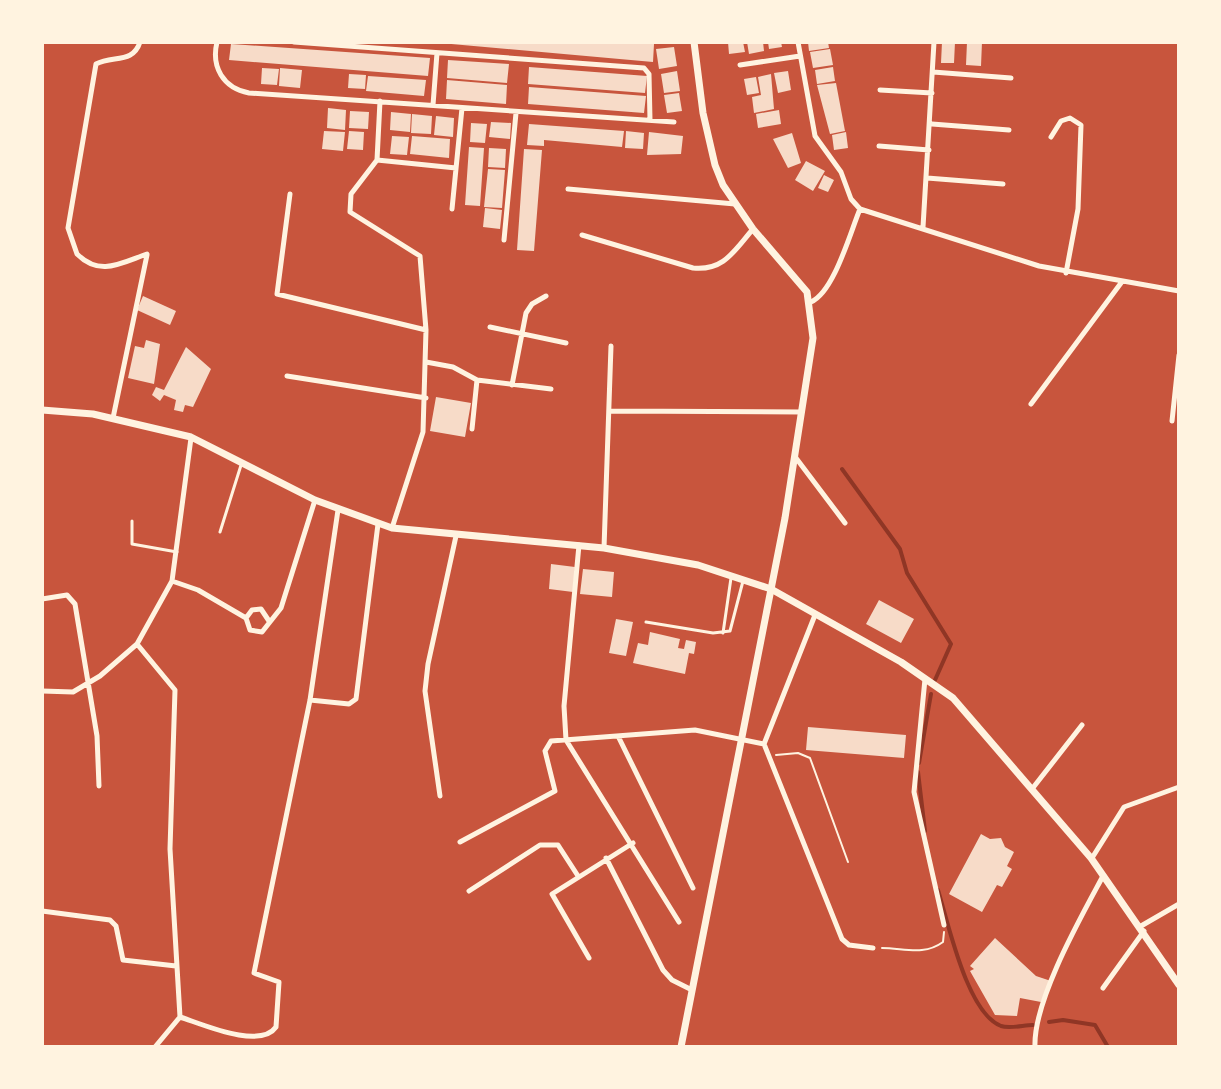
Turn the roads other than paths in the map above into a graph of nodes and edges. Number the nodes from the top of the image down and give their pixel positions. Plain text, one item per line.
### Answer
1 (140, 42) edge
2 (217, 42) edge
3 (294, 42) edge
4 (694, 42) edge
5 (798, 42) edge
6 (934, 42) edge
7 (437, 53) junction
8 (800, 56) junction
9 (740, 65) dead end
10 (933, 72) junction
11 (1011, 78) dead end
12 (880, 90) dead end
13 (932, 93) junction
14 (380, 101) junction
15 (433, 105) junction
16 (462, 108) junction
17 (516, 113) junction
18 (650, 120) junction
19 (674, 122) dead end
20 (932, 124) junction
21 (1009, 130) dead end
22 (1051, 137) dead end
23 (879, 146) dead end
24 (929, 150) junction
25 (377, 160) junction
26 (456, 168) junction
27 (927, 178) junction
28 (1003, 184) dead end
29 (568, 189) dead end
30 (290, 194) dead end
31 (735, 204) junction
32 (452, 209) dead end
33 (860, 209) junction
34 (923, 227) junction
35 (753, 229) junction
36 (582, 235) dead end
37 (504, 240) dead end
38 (1066, 273) junction
39 (1121, 283) junction
40 (1179, 291) edge
41 (546, 296) dead end
42 (811, 302) junction
43 (490, 327) dead end
44 (426, 330) junction
45 (522, 334) junction
46 (566, 343) dead end
47 (611, 346) dead end
48 (1179, 355) edge
49 (426, 362) junction
50 (287, 376) dead end
51 (477, 380) junction
52 (512, 385) junction
53 (551, 389) dead end
54 (426, 398) junction
55 (1031, 404) dead end
56 (42, 410) edge
57 (611, 411) junction
58 (803, 412) junction
59 (113, 418) junction
60 (1172, 421) dead end
61 (472, 429) dead end
62 (191, 437) junction
63 (796, 458) junction
64 (242, 462) junction
65 (315, 500) junction
66 (338, 510) junction
67 (132, 521) dead end
68 (845, 523) dead end
69 (378, 524) junction
70 (392, 528) junction
71 (220, 532) dead end
72 (456, 536) junction
73 (579, 545) junction
74 (604, 548) junction
75 (177, 552) junction
76 (731, 574) junction
77 (744, 578) junction
78 (172, 581) junction
79 (771, 589) junction
80 (42, 599) edge
81 (815, 615) junction
82 (246, 618) junction
83 (269, 621) junction
84 (646, 622) dead end
85 (723, 633) junction
86 (137, 644) junction
87 (925, 679) junction
88 (87, 684) junction
89 (42, 691) edge
90 (310, 700) junction
91 (1082, 725) dead end
92 (618, 736) junction
93 (743, 738) junction
94 (566, 740) junction
95 (764, 744) junction
96 (99, 786) dead end
97 (1179, 787) edge
98 (1032, 789) junction
99 (440, 796) dead end
100 (460, 842) dead end
101 (633, 843) junction
102 (606, 858) junction
103 (1091, 858) junction
104 (1103, 875) junction
105 (578, 876) junction
106 (693, 888) dead end
107 (469, 891) dead end
108 (1179, 904) edge
109 (42, 911) edge
110 (679, 922) dead end
111 (944, 925) road end
112 (1143, 928) junction
113 (873, 948) road end
114 (589, 958) dead end
115 (176, 966) junction
116 (1176, 975) edge
117 (1179, 985) edge
118 (1103, 988) dead end
119 (692, 990) junction
120 (180, 1017) junction
121 (155, 1047) edge
122 (681, 1047) edge
123 (1035, 1047) edge

1 - 59 street
2 - 14 street
3 - 7 street
4 - 31 street
5 - 8 street
6 - 10 street
7 - 15 street
7 - 18 street
8 - 9 street
8 - 33 street
10 - 11 street
10 - 13 street
12 - 13 street
13 - 20 street
14 - 15 street
14 - 25 street
15 - 16 street
16 - 17 street
16 - 26 street
17 - 18 street
17 - 37 street
18 - 19 street
20 - 21 street
20 - 24 street
22 - 38 street
23 - 24 street
24 - 27 street
25 - 26 street
25 - 44 street
26 - 32 street
27 - 28 street
27 - 34 street
29 - 31 street
30 - 44 street
31 - 35 street
33 - 34 street
33 - 42 street
34 - 38 street
35 - 36 street
35 - 42 street
38 - 39 street
39 - 40 street
39 - 55 street
41 - 45 street
42 - 58 street
43 - 45 street
44 - 49 street
45 - 46 street
45 - 52 street
47 - 57 street
48 - 60 street
49 - 51 street
49 - 54 street
50 - 54 street
51 - 52 street
51 - 61 street
52 - 53 street
54 - 70 street
56 - 59 street
57 - 58 street
57 - 74 street
58 - 63 street
59 - 62 street
62 - 64 street
62 - 75 street
63 - 68 street
63 - 79 street
64 - 65 street
64 - 71 lane
65 - 66 street
65 - 83 street
66 - 69 street
66 - 90 street
67 - 75 lane
69 - 70 street
69 - 90 street
70 - 72 street
72 - 73 street
72 - 99 street
73 - 74 street
73 - 94 street
74 - 76 street
75 - 78 street
76 - 77 street
76 - 85 lane
77 - 79 street
77 - 85 lane
78 - 82 street
78 - 86 street
79 - 81 street
79 - 93 street
80 - 88 street
81 - 87 street
81 - 95 street
82 - 83 street
82 - 83 street
84 - 85 lane
86 - 88 street
86 - 115 street
87 - 98 street
87 - 111 street
88 - 89 street
88 - 96 street
90 - 120 street
91 - 98 street
92 - 93 street
92 - 94 street
92 - 106 street
93 - 95 street
93 - 119 street
94 - 100 street
94 - 101 street
95 - 113 street
97 - 103 street
98 - 103 street
101 - 102 street
101 - 110 street
102 - 105 street
102 - 119 street
103 - 104 street
104 - 112 street
104 - 123 street
105 - 107 street
105 - 114 street
108 - 112 street
109 - 115 street
112 - 116 street
112 - 118 street
115 - 120 street
116 - 117 street
119 - 122 street
120 - 121 street

